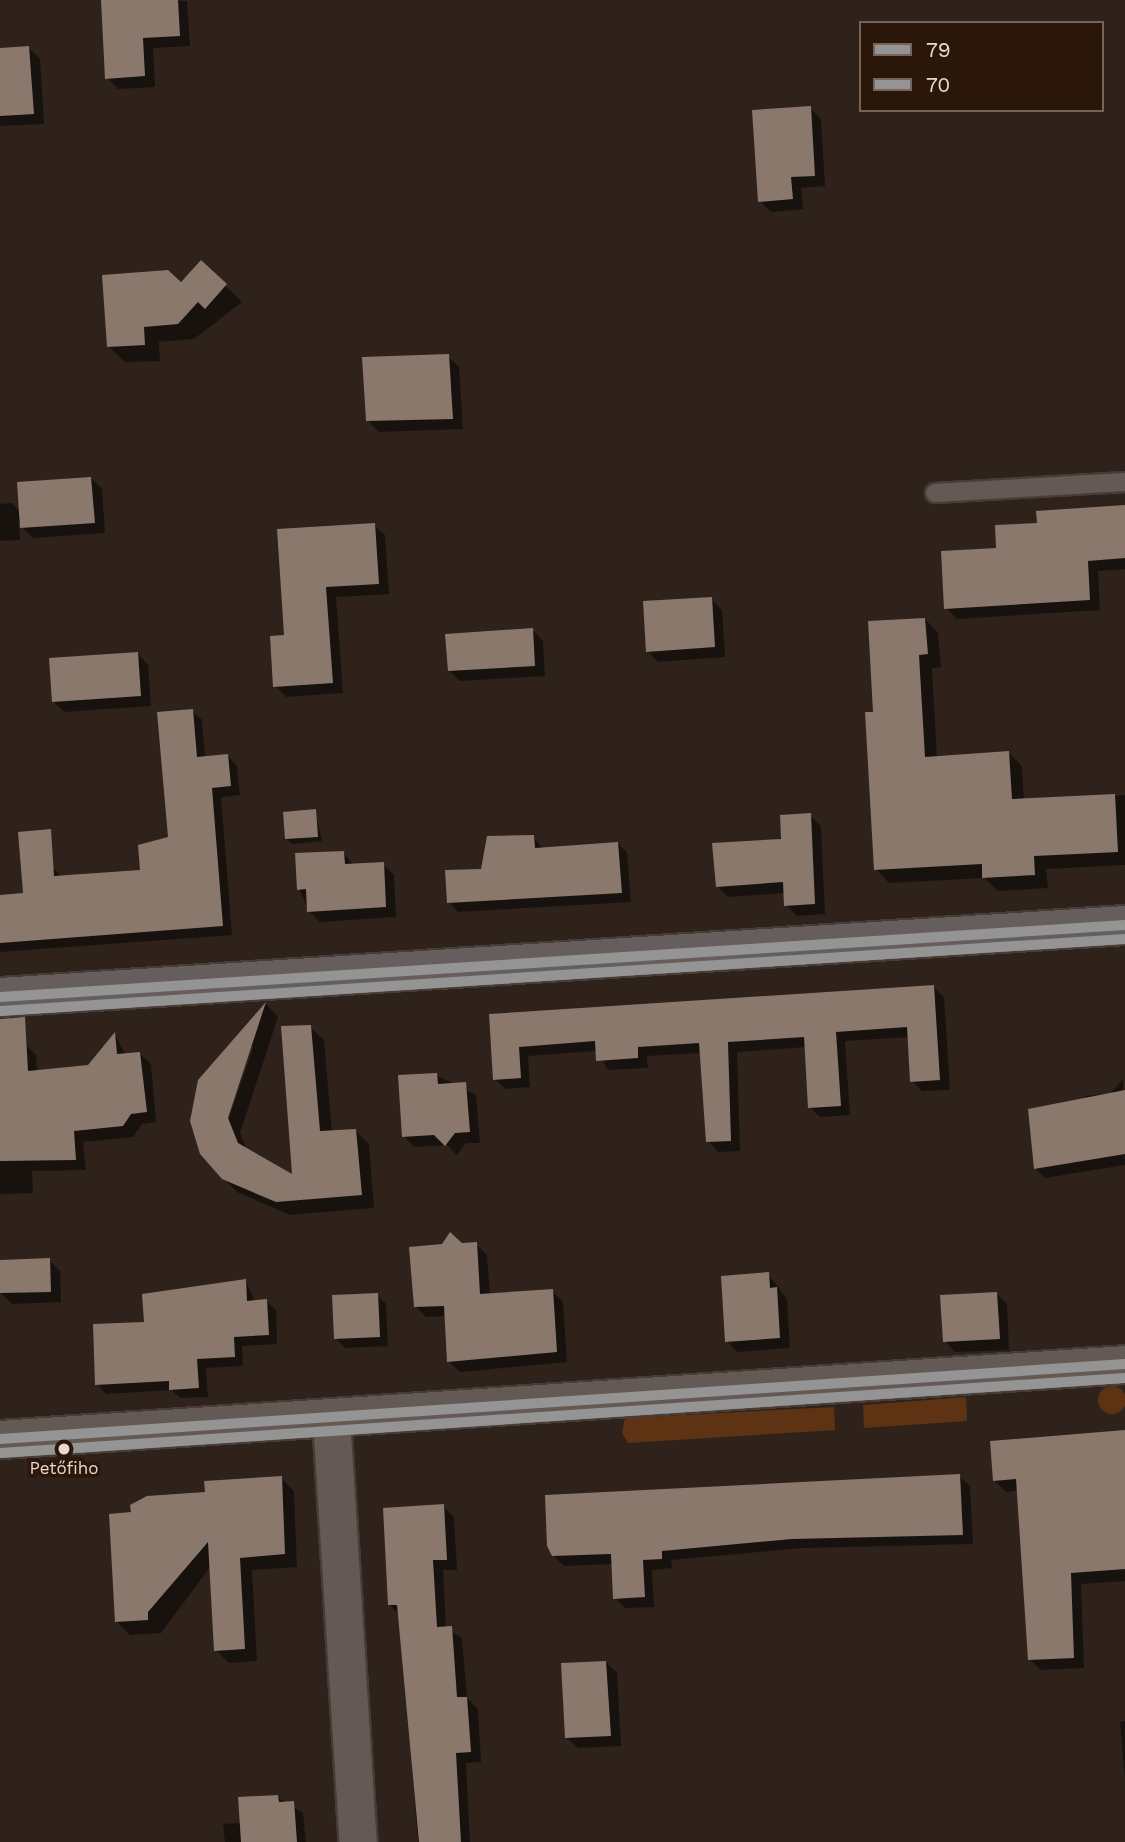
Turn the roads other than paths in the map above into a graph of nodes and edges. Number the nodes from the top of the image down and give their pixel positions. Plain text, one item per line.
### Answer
1 (1125, 482) edge
2 (935, 493) dead end
3 (1125, 925) edge
4 (0, 997) edge
5 (1125, 1364) edge
6 (331, 1418) junction
7 (0, 1439) edge
8 (358, 1842) edge

1 - 2 lane
3 - 4 street
5 - 6 street
6 - 7 street
6 - 8 street

